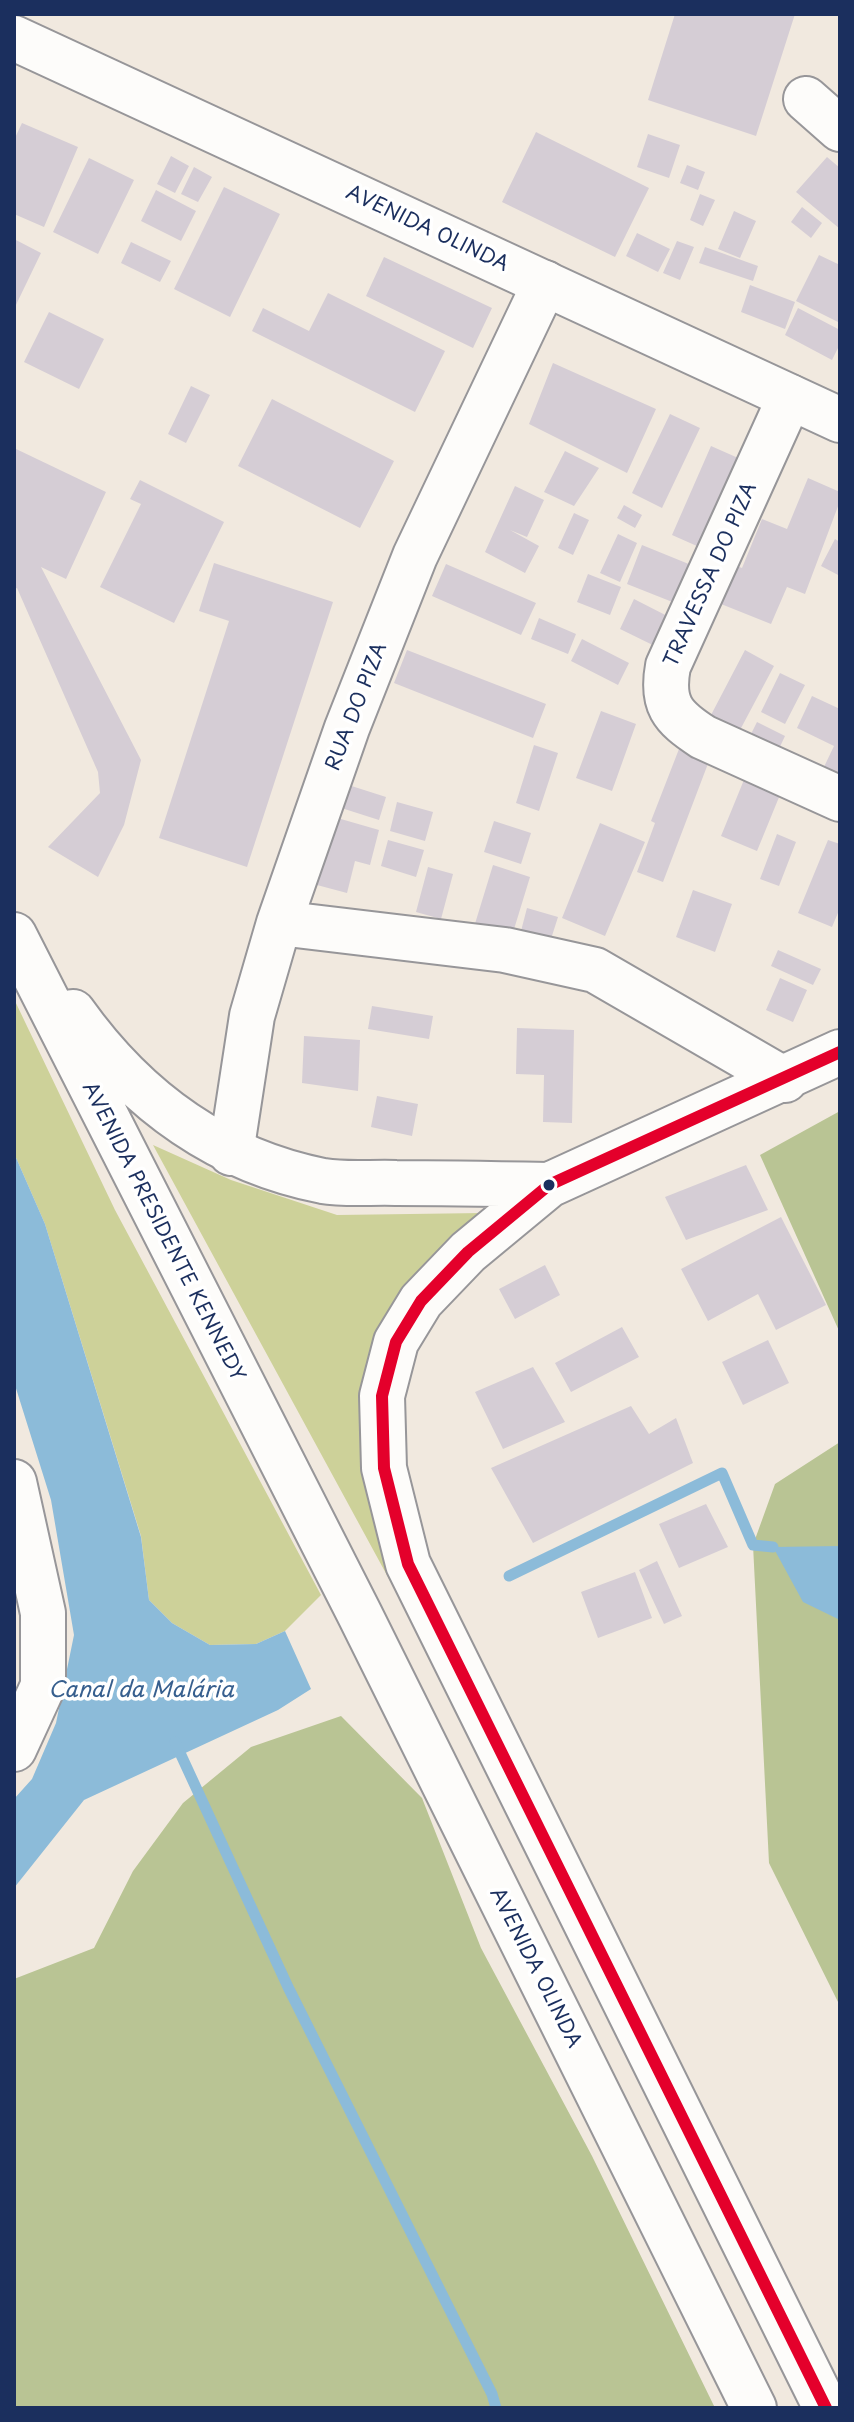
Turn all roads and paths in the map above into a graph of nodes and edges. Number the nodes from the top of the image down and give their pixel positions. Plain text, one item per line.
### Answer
1 (14, 38) edge
2 (806, 99) dead end
3 (840, 129) edge
4 (545, 283) junction
5 (790, 397) junction
6 (840, 420) edge
7 (840, 799) edge
8 (279, 923) junction
9 (14, 928) edge
10 (14, 935) edge
11 (840, 1052) edge
12 (785, 1080) junction
13 (231, 1153) junction
14 (549, 1185) junction
15 (14, 1482) edge
16 (313, 1529) joint
17 (28, 1676) edge
18 (14, 1749) edge
19 (754, 2408) edge
20 (826, 2408) edge

1 - 4 main road, AVENIDA OLINDA
2 - 3 main road
4 - 5 main road, AVENIDA OLINDA
4 - 8 main road, RUA DO PIZA
5 - 6 main road, AVENIDA OLINDA
5 - 7 main road, TRAVESSA DO PIZA
8 - 12 main road
8 - 13 main road, RUA DO PIZA
9 - 13 main road
10 - 16 main road, AVENIDA PRESIDENTE KENNEDY
11 - 12 main road
12 - 14 main road
13 - 14 main road
14 - 20 main road
15 - 17 main road
16 - 19 main road, AVENIDA OLINDA
17 - 18 main road

